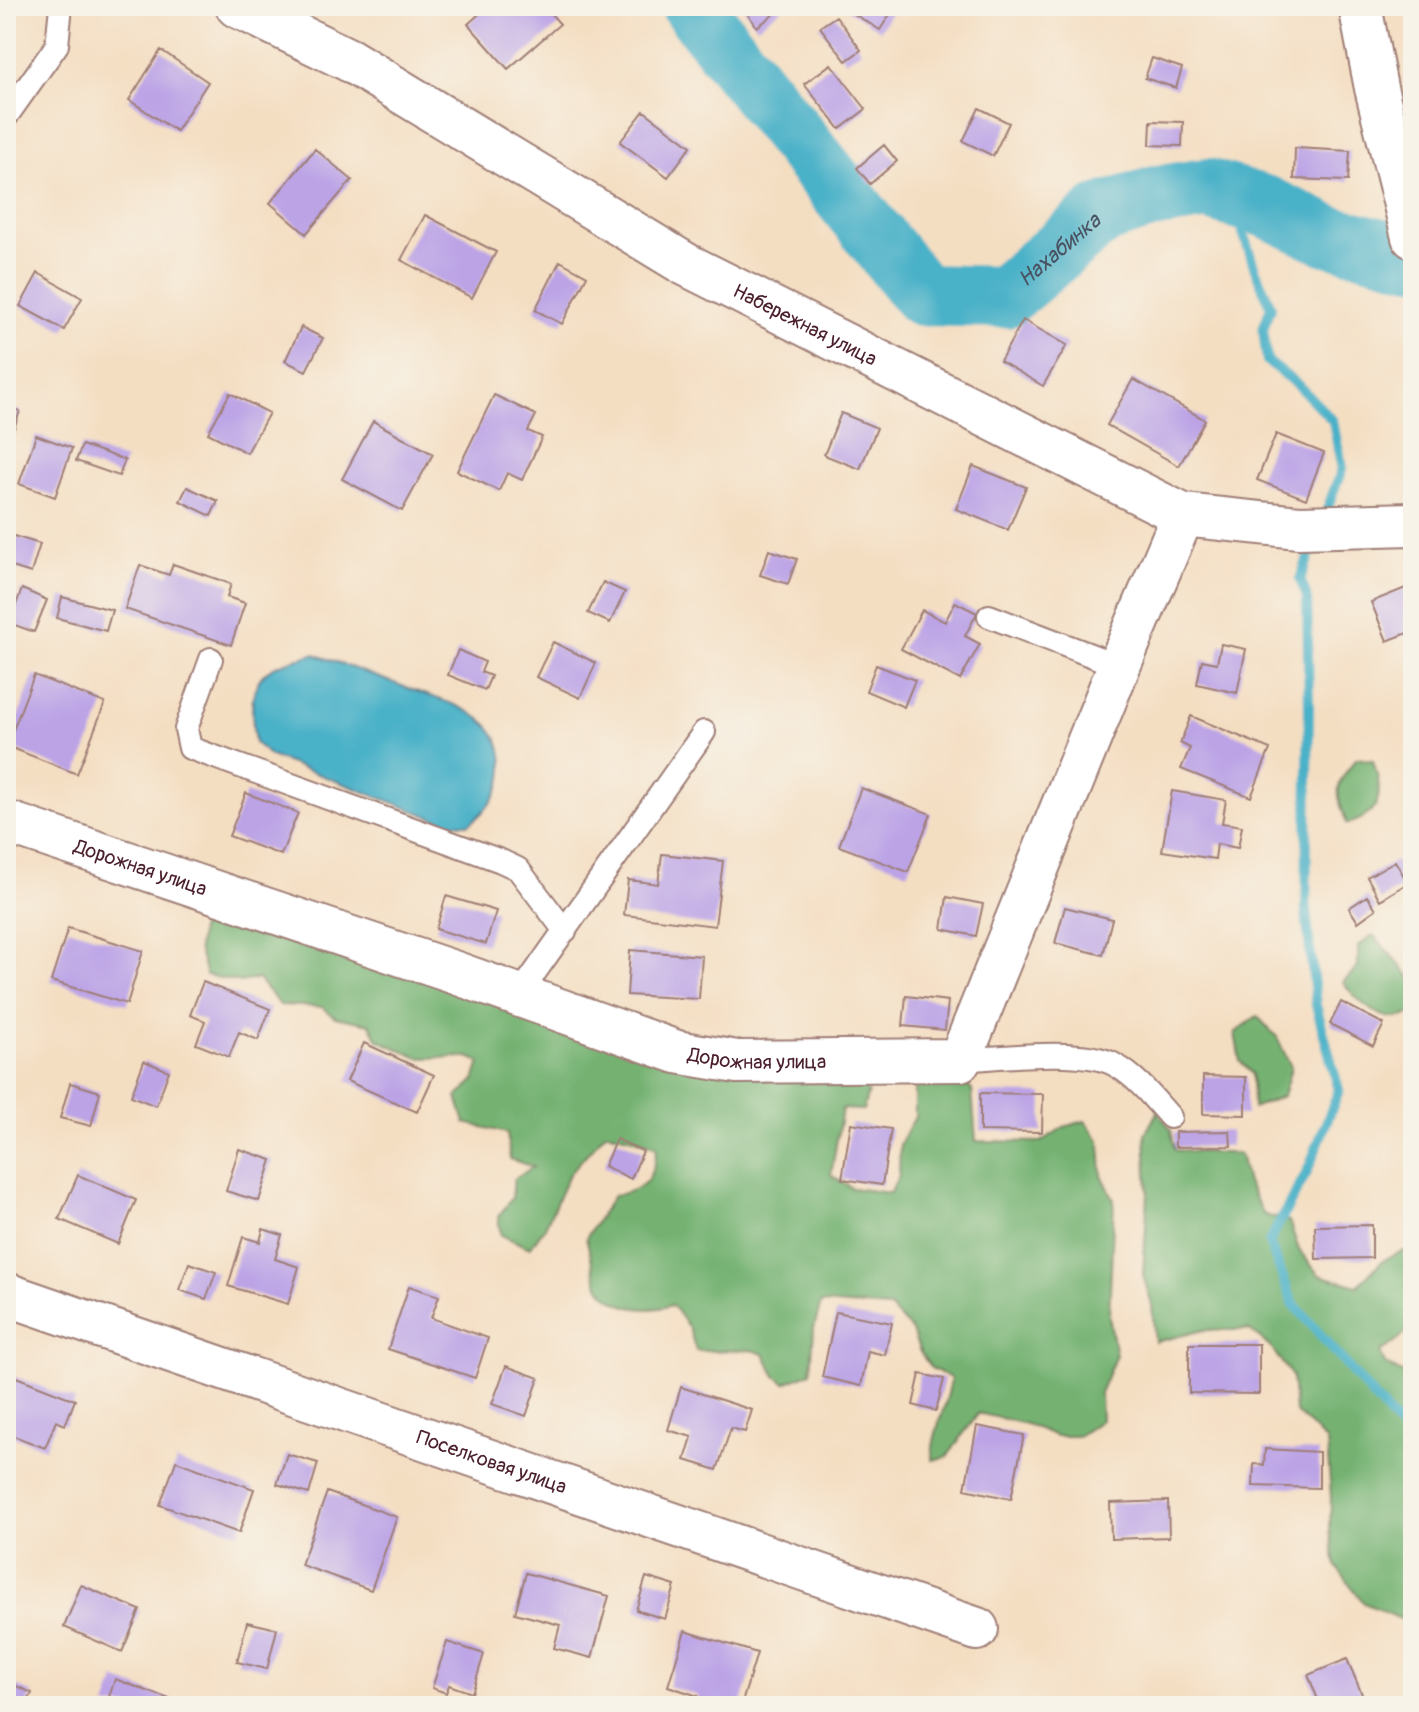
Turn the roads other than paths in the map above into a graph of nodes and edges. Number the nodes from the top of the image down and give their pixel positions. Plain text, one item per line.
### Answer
1 (61, 6) edge
2 (237, 6) edge
3 (1360, 6) edge
4 (6, 117) edge
5 (1411, 230) edge
6 (1183, 515) junction
7 (1413, 524) edge
8 (989, 616) dead end
9 (211, 659) dead end
10 (1119, 666) junction
11 (704, 732) dead end
12 (6, 822) edge
13 (565, 931) junction
14 (519, 995) junction
15 (960, 1060) junction
16 (1170, 1117) dead end
17 (6, 1294) edge
18 (977, 1629) dead end

1 - 4 lane
2 - 6 street, Набережная улица
3 - 5 street
6 - 7 street, Набережная улица
6 - 10 street
8 - 10 lane
9 - 13 lane
10 - 15 street
11 - 13 lane
12 - 14 street, Дорожная улица
13 - 14 lane
14 - 15 street, Дорожная улица
15 - 16 lane
17 - 18 street, Поселковая улица

